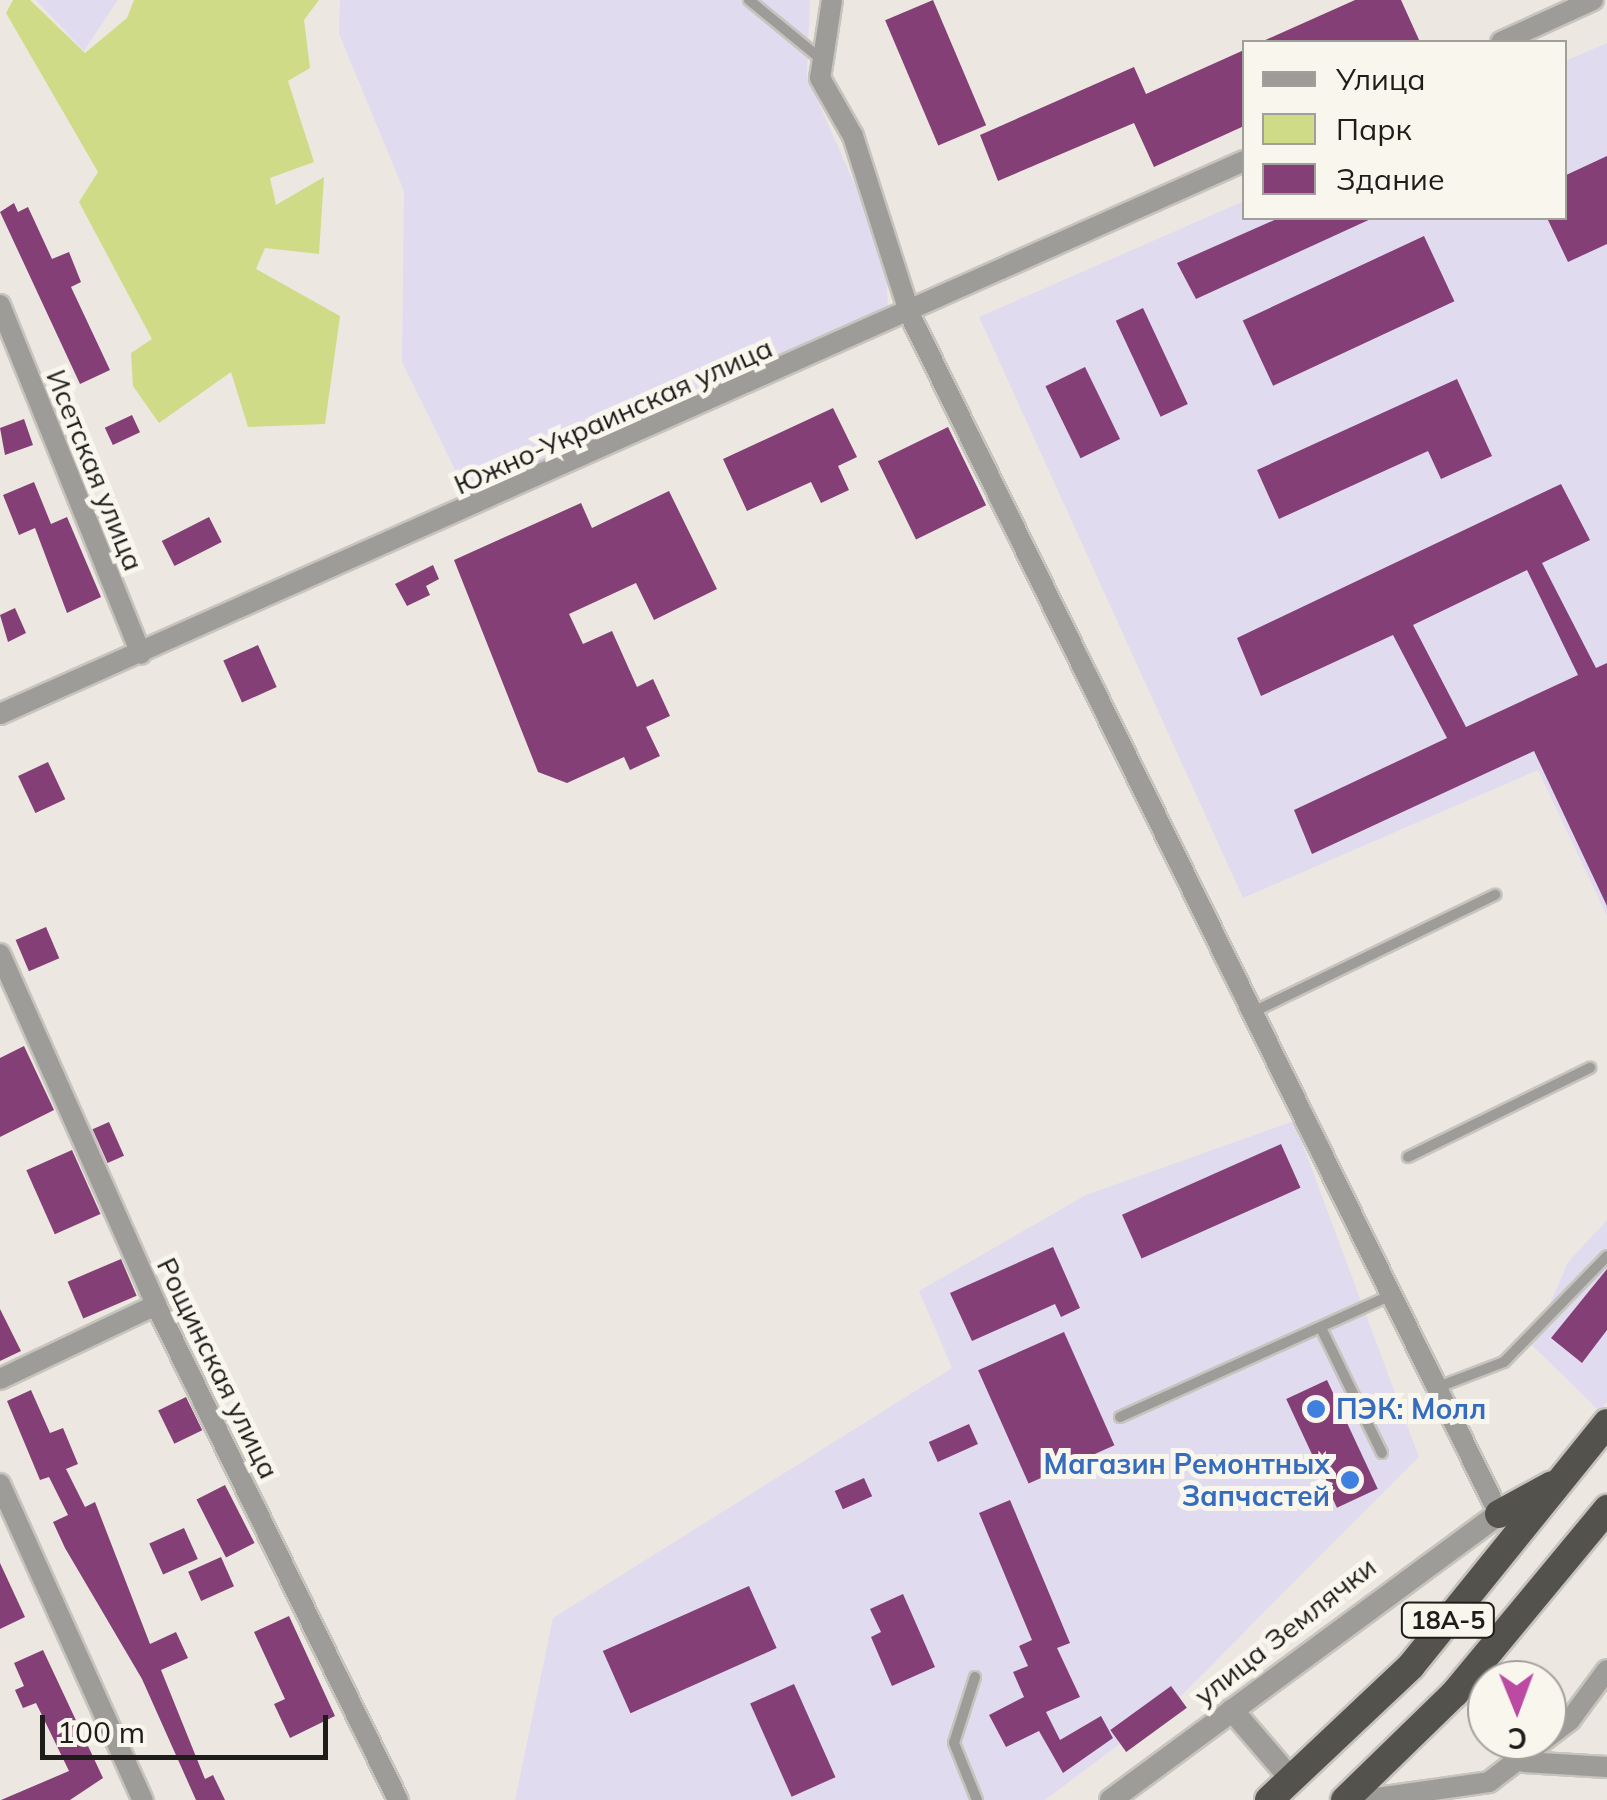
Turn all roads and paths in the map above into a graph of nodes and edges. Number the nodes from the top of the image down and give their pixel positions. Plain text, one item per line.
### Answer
1 (750, 0) edge
2 (832, 0) edge
3 (1593, 0) edge
4 (1505, 40) edge
5 (822, 61) junction
6 (1242, 161) edge
7 (0, 306) edge
8 (910, 314) junction
9 (141, 654) junction
10 (0, 714) edge
11 (1495, 895) dead end
12 (0, 954) edge
13 (1255, 1012) junction
14 (1590, 1068) dead end
15 (1408, 1156) dead end
16 (1607, 1256) edge
17 (1395, 1294) junction
18 (156, 1306) junction
19 (1320, 1328) junction
20 (0, 1379) edge
21 (1441, 1386) junction
22 (1120, 1417) dead end
23 (1607, 1423) edge
24 (1382, 1453) dead end
25 (1562, 1479) junction
26 (0, 1484) edge
27 (1499, 1514) junction
28 (1603, 1520) edge
29 (1607, 1670) edge
30 (975, 1677) dead end
31 (1232, 1710) junction
32 (1524, 1762) junction
33 (1607, 1768) edge
34 (1292, 1780) junction
35 (142, 1800) edge
36 (398, 1800) edge
37 (977, 1800) edge
38 (1111, 1800) edge
39 (1269, 1800) edge
40 (1345, 1800) edge
41 (1363, 1800) edge

1 - 5 lane
2 - 5 street
3 - 4 street
5 - 8 street
6 - 8 street, Южно-Украинская улица
7 - 9 street, Исетская улица
8 - 9 street, Южно-Украинская улица
8 - 13 street
9 - 10 street, Южно-Украинская улица
11 - 13 lane
12 - 18 street, Рощинская улица
13 - 17 street
14 - 15 lane
16 - 21 lane
17 - 19 lane
17 - 21 street
18 - 20 street
18 - 36 street, Рощинская улица
19 - 22 lane
19 - 24 lane
21 - 27 street
23 - 25 highway, 18А-5
25 - 27 highway
25 - 34 highway, 18А-5
26 - 35 street
27 - 31 street, улица Землячки
28 - 40 highway, 18А-5
29 - 32 street
30 - 37 lane
31 - 34 street
31 - 38 street, улица Землячки
32 - 33 street
32 - 41 street
34 - 39 highway, 18А-5

